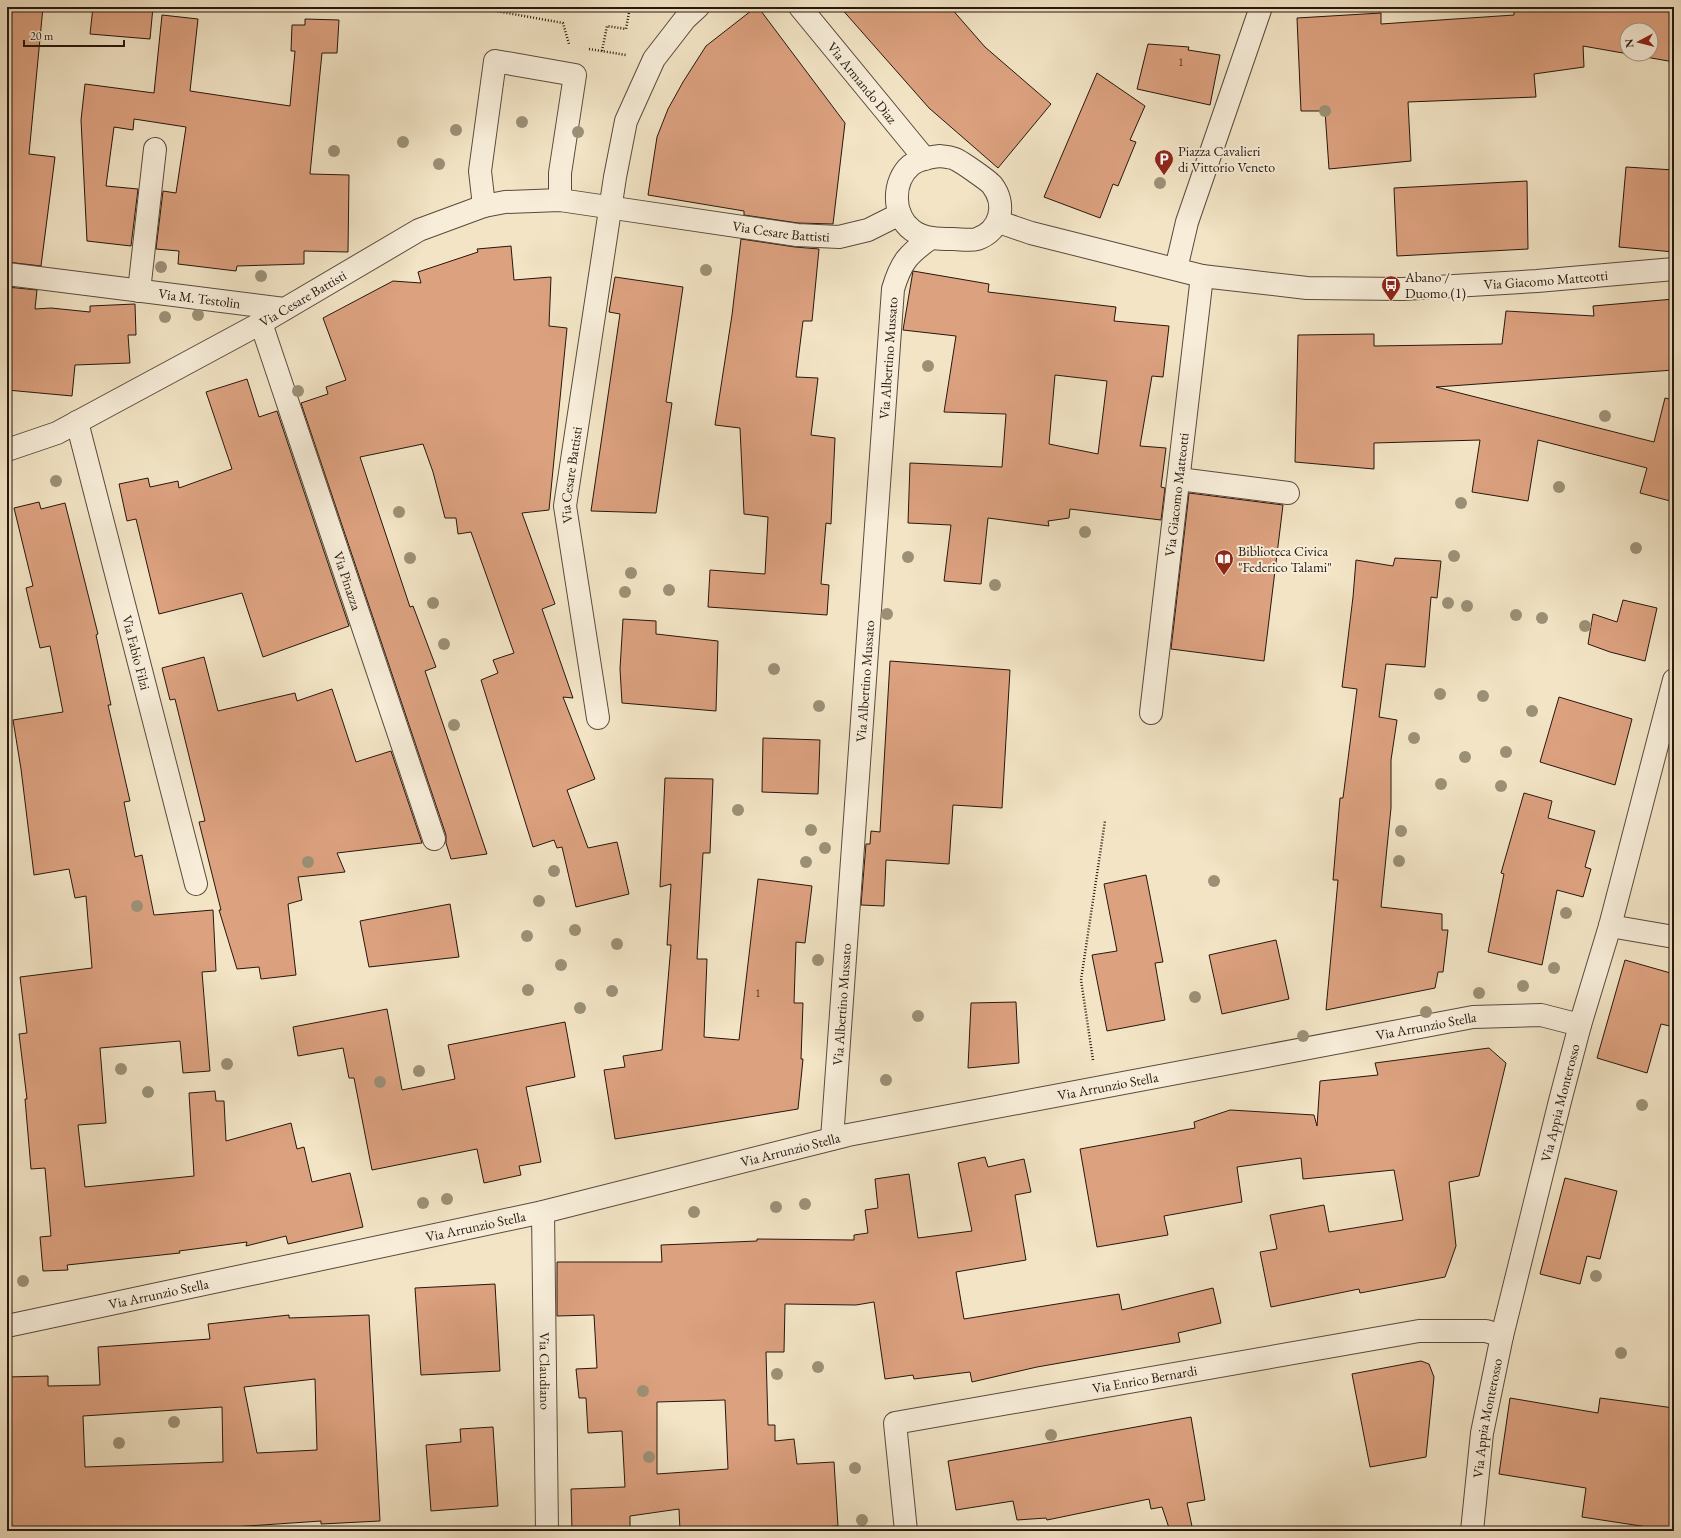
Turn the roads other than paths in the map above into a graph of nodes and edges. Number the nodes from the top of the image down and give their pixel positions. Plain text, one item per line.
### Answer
1 (698, 7) edge
2 (800, 7) edge
3 (1261, 7) edge
4 (155, 149) dead end
5 (925, 158) junction
6 (560, 200) junction
7 (484, 206) junction
8 (611, 208) junction
9 (900, 214) junction
10 (999, 222) junction
11 (931, 238) junction
12 (1176, 269) junction
13 (1674, 269) edge
14 (7, 274) edge
15 (1202, 276) junction
16 (139, 291) junction
17 (284, 309) junction
18 (261, 323) junction
19 (77, 422) junction
20 (7, 450) edge
21 (1179, 479) junction
22 (1288, 493) dead end
23 (1674, 680) edge
24 (1151, 713) dead end
25 (598, 718) dead end
26 (434, 838) dead end
27 (196, 884) dead end
28 (1610, 926) junction
29 (1674, 937) edge
30 (1580, 1025) junction
31 (840, 1137) junction
32 (542, 1212) junction
33 (7, 1326) edge
34 (1502, 1336) junction
35 (547, 1531) edge
36 (906, 1531) edge
37 (1472, 1531) edge

1 - 8 street
2 - 5 street, Via Armando Diaz
3 - 12 street
4 - 16 street, Via M. Testolin
5 - 9 street
5 - 10 street
6 - 7 street, Via Cesare Battisti
6 - 7 street
6 - 8 street, Via Cesare Battisti
7 - 17 street, Via Cesare Battisti
8 - 9 street, Via Cesare Battisti
8 - 25 street, Via Cesare Battisti
9 - 11 street
10 - 11 street
10 - 12 street, Via Giacomo Matteotti
11 - 31 street, Via Albertino Mussato
12 - 15 street, Via Giacomo Matteotti
13 - 15 street, Via Giacomo Matteotti
14 - 16 street, Via M. Testolin
15 - 21 street, Via Giacomo Matteotti
16 - 17 street, Via M. Testolin
17 - 18 street, Via Cesare Battisti
18 - 19 street, Via Cesare Battisti
18 - 26 street, Via Pinazza
19 - 20 street, Via Cesare Battisti
19 - 27 street, Via Fabio Filzi
21 - 22 street
21 - 24 street, Via Giacomo Matteotti
23 - 28 street, Via Appia Monterosso
28 - 29 street
28 - 30 street, Via Appia Monterosso
30 - 31 street, Via Arrunzio Stella
30 - 34 street, Via Appia Monterosso
31 - 32 street, Via Arrunzio Stella
32 - 33 street, Via Arrunzio Stella
32 - 35 street, Via Claudiano
34 - 36 street, Via Enrico Bernardi
34 - 37 street, Via Appia Monterosso

